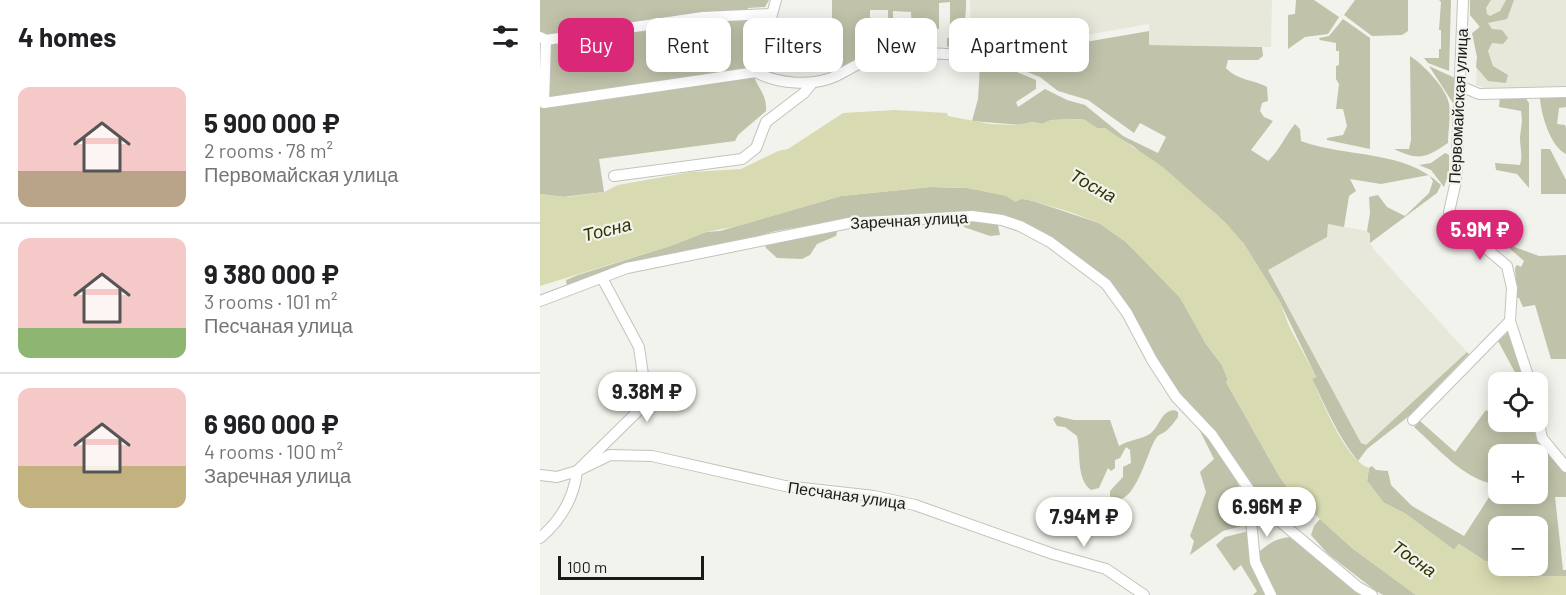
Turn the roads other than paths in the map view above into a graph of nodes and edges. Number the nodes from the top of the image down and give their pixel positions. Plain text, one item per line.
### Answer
1 (777, 0) edge
2 (1463, 0) edge
3 (771, 14) junction
4 (770, 18) edge
5 (543, 39) edge
6 (949, 55) edge
7 (756, 72) joint
8 (813, 82) junction
9 (1460, 86) junction
10 (1566, 92) edge
11 (614, 176) dead end
12 (602, 278) junction
13 (540, 301) edge
14 (1510, 321) junction
15 (1527, 372) edge
16 (1413, 420) dead end
17 (1541, 432) edge
18 (1566, 467) edge
19 (577, 471) junction
20 (540, 475) edge
21 (1248, 488) junction
22 (540, 538) edge
23 (1144, 595) edge
24 (1271, 595) edge
25 (1372, 595) edge

1 - 3 street
2 - 9 street, Первомайская улица
3 - 4 street
3 - 5 street
5 - 7 street
6 - 8 street
7 - 8 street
8 - 11 street
9 - 10 street
9 - 14 street, Первомайская улица
12 - 13 street, Заречная улица
12 - 19 street
12 - 21 street, Заречная улица
14 - 15 street
14 - 16 street
17 - 18 street
19 - 20 street, Песчаная улица
19 - 22 street
19 - 23 street, Песчаная улица
21 - 24 street
21 - 25 street, Заречная улица

